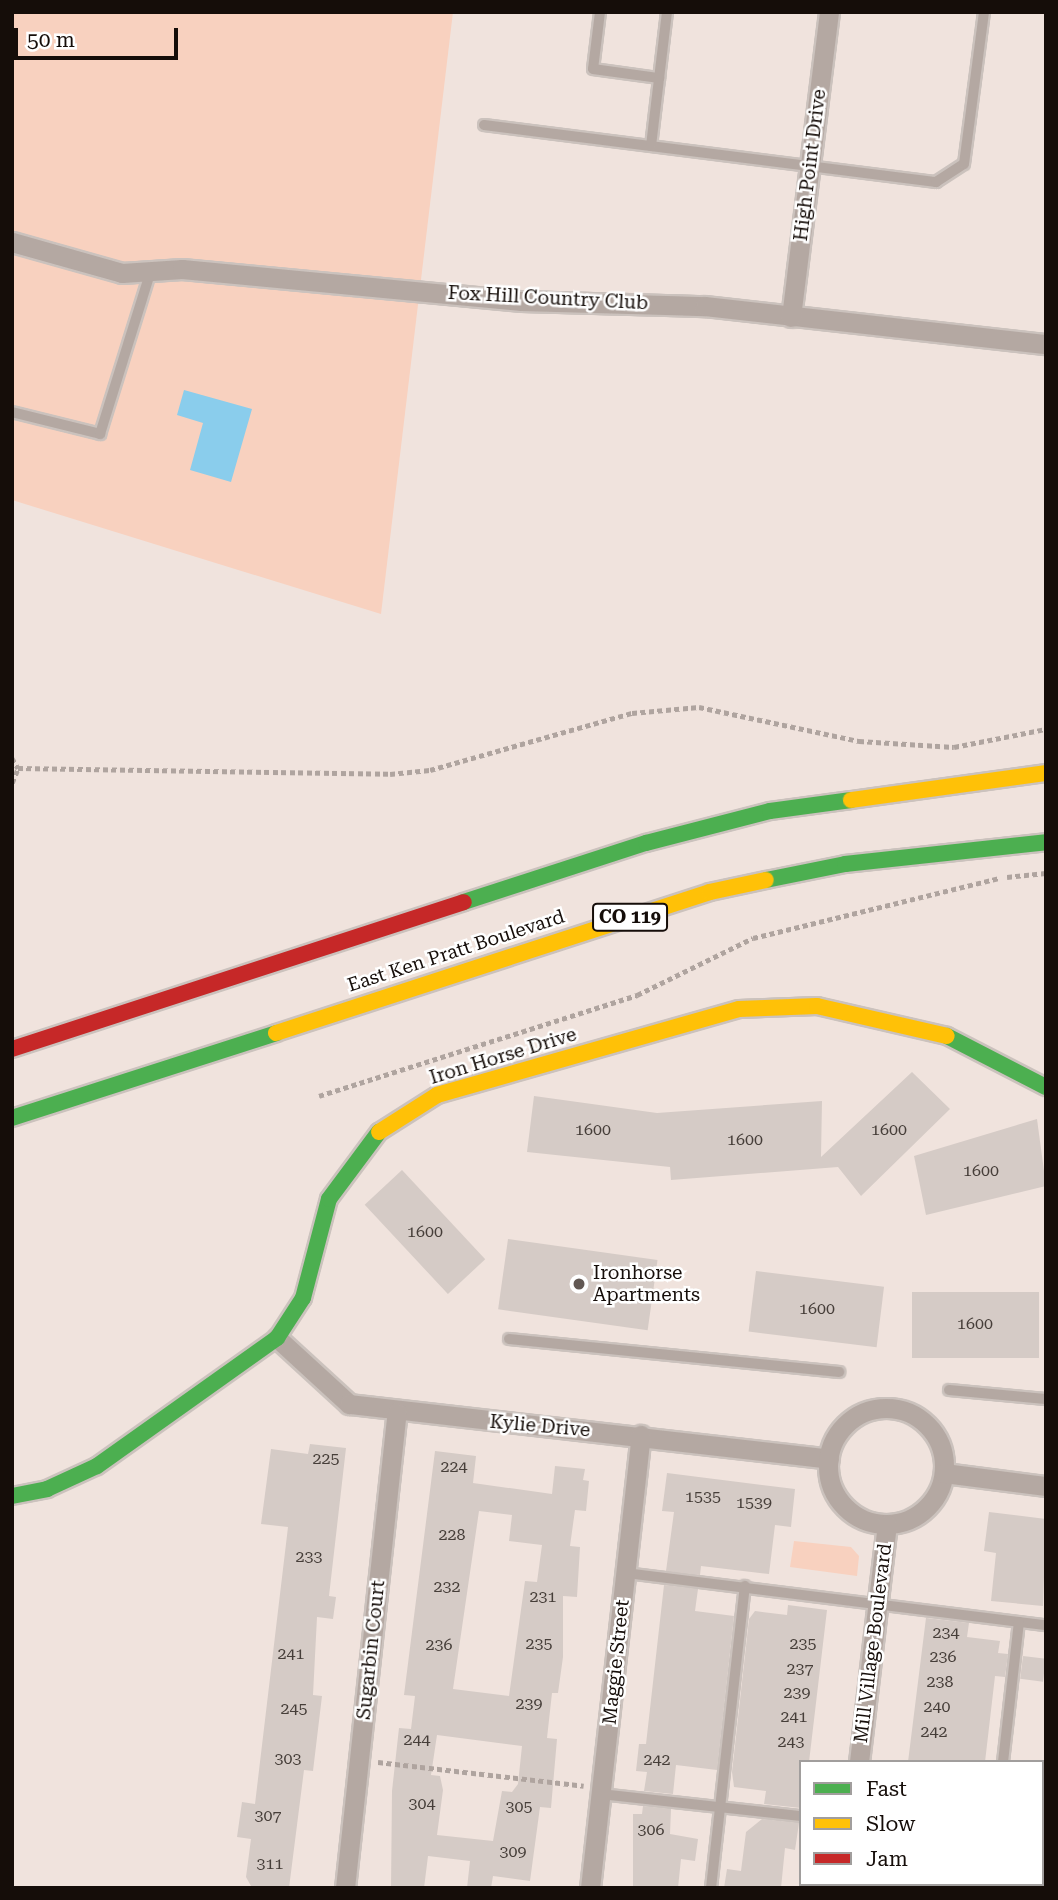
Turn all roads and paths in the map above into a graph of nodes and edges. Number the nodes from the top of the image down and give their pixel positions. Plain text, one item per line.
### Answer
1 (600, 12) edge
2 (667, 12) edge
3 (828, 12) edge
4 (984, 12) edge
5 (659, 78) junction
6 (484, 125) dead end
7 (651, 146) junction
8 (810, 166) junction
9 (12, 242) edge
10 (151, 270) junction
11 (791, 317) junction
12 (1046, 344) edge
13 (12, 412) edge
14 (1046, 729) edge
15 (12, 758) edge
16 (18, 768) junction
17 (1046, 773) edge
18 (12, 783) edge
19 (1046, 842) edge
20 (1046, 873) edge
21 (12, 1038) edge
22 (42, 1039) junction
23 (12, 1049) edge
24 (1046, 1087) edge
25 (319, 1096) dead end
26 (64, 1101) junction
27 (12, 1118) edge
28 (12, 1137) edge
29 (277, 1338) junction
30 (509, 1339) dead end
31 (839, 1372) dead end
32 (949, 1390) dead end
33 (1046, 1399) edge
34 (397, 1413) junction
35 (641, 1435) junction
36 (829, 1460) junction
37 (944, 1473) junction
38 (1046, 1486) edge
39 (12, 1496) edge
40 (887, 1525) junction
41 (626, 1573) junction
42 (745, 1586) junction
43 (878, 1602) junction
44 (1019, 1622) junction
45 (1046, 1625) edge
46 (359, 1760) junction
47 (859, 1760) edge
48 (1003, 1760) edge
49 (601, 1791) junction
50 (720, 1807) junction
51 (799, 1816) edge
52 (345, 1888) edge
53 (590, 1888) edge
54 (711, 1888) edge

1 - 5 lane
2 - 5 lane
3 - 8 street, High Point Drive
4 - 8 lane
5 - 7 lane
6 - 7 lane
7 - 8 lane
8 - 11 street, High Point Drive
9 - 10 street, Fox Hill Country Club
10 - 11 street, Fox Hill Country Club
10 - 13 lane
11 - 12 street, Fox Hill Country Club
14 - 16 path
15 - 16 path
16 - 18 path
17 - 22 main road
19 - 26 main road, East Ken Pratt Boulevard / CO 119
20 - 25 path
21 - 22 main road
22 - 23 main road
24 - 29 main road, Iron Horse Drive
26 - 27 main road, East Ken Pratt Boulevard / CO 119
26 - 28 main road
29 - 34 street, Kylie Drive
29 - 39 main road, Iron Horse Drive
30 - 31 lane
32 - 33 lane
34 - 35 street, Kylie Drive
34 - 46 street, Sugarbin Court
35 - 36 street, Kylie Drive
35 - 41 street, Maggie Street
36 - 37 street
36 - 40 street
37 - 38 street
37 - 40 street
40 - 43 street, Mill Village Boulevard
41 - 42 lane
41 - 49 street, Maggie Street
42 - 43 lane
42 - 50 lane
43 - 44 lane
43 - 47 street, Mill Village Boulevard
44 - 45 lane
44 - 48 lane
46 - 49 path
46 - 52 street, Sugarbin Court
49 - 50 lane
49 - 53 street, Maggie Street
50 - 51 lane
50 - 54 lane

